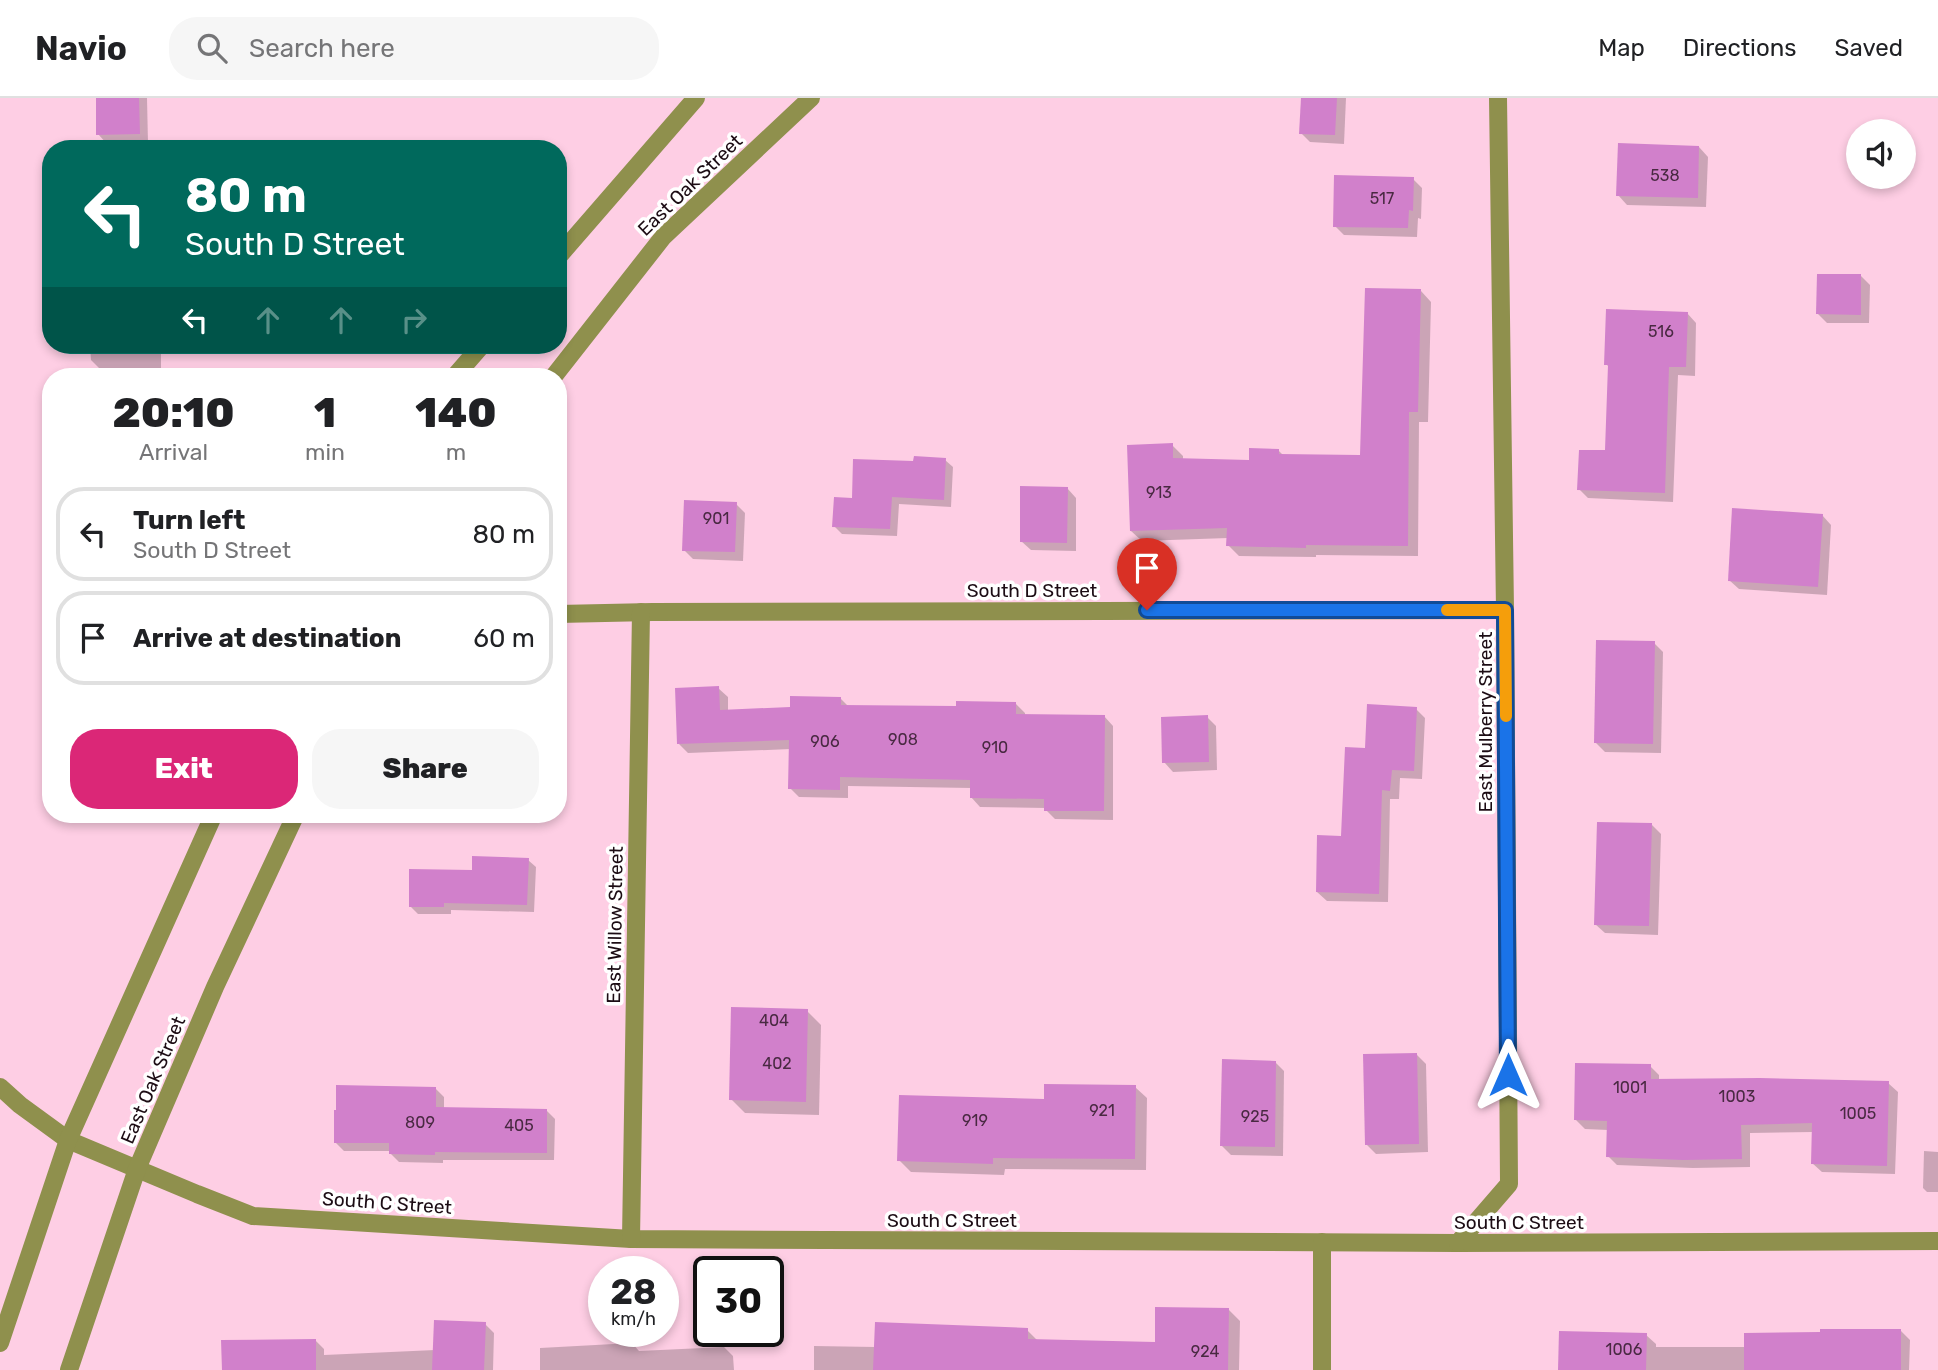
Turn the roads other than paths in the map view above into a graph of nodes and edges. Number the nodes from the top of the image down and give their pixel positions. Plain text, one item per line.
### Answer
1 (696, 98) edge
2 (811, 98) edge
3 (1498, 98) edge
4 (567, 247) edge
5 (474, 354) edge
6 (462, 368) edge
7 (560, 368) edge
8 (1505, 610) junction
9 (641, 612) junction
10 (567, 614) edge
11 (210, 823) edge
12 (292, 823) edge
13 (0, 1087) edge
14 (68, 1140) junction
15 (137, 1169) junction
16 (631, 1239) junction
17 (1938, 1241) edge
18 (1322, 1242) junction
19 (1458, 1243) junction
20 (0, 1343) edge
21 (69, 1370) edge
22 (1322, 1370) edge

1 - 4 street
2 - 7 street, East Oak Street
3 - 8 street, East Mulberry Street
5 - 6 street
8 - 9 street, South D Street
8 - 19 street, East Mulberry Street
9 - 10 street, South D Street
9 - 16 street, East Willow Street
11 - 14 street
12 - 15 street, East Oak Street
13 - 14 street, South C Street
14 - 15 street, South C Street
14 - 20 street
15 - 16 street, South C Street
15 - 21 street, East Oak Street
16 - 18 street, South C Street
17 - 19 street, South C Street
18 - 19 street, South C Street
18 - 22 street

